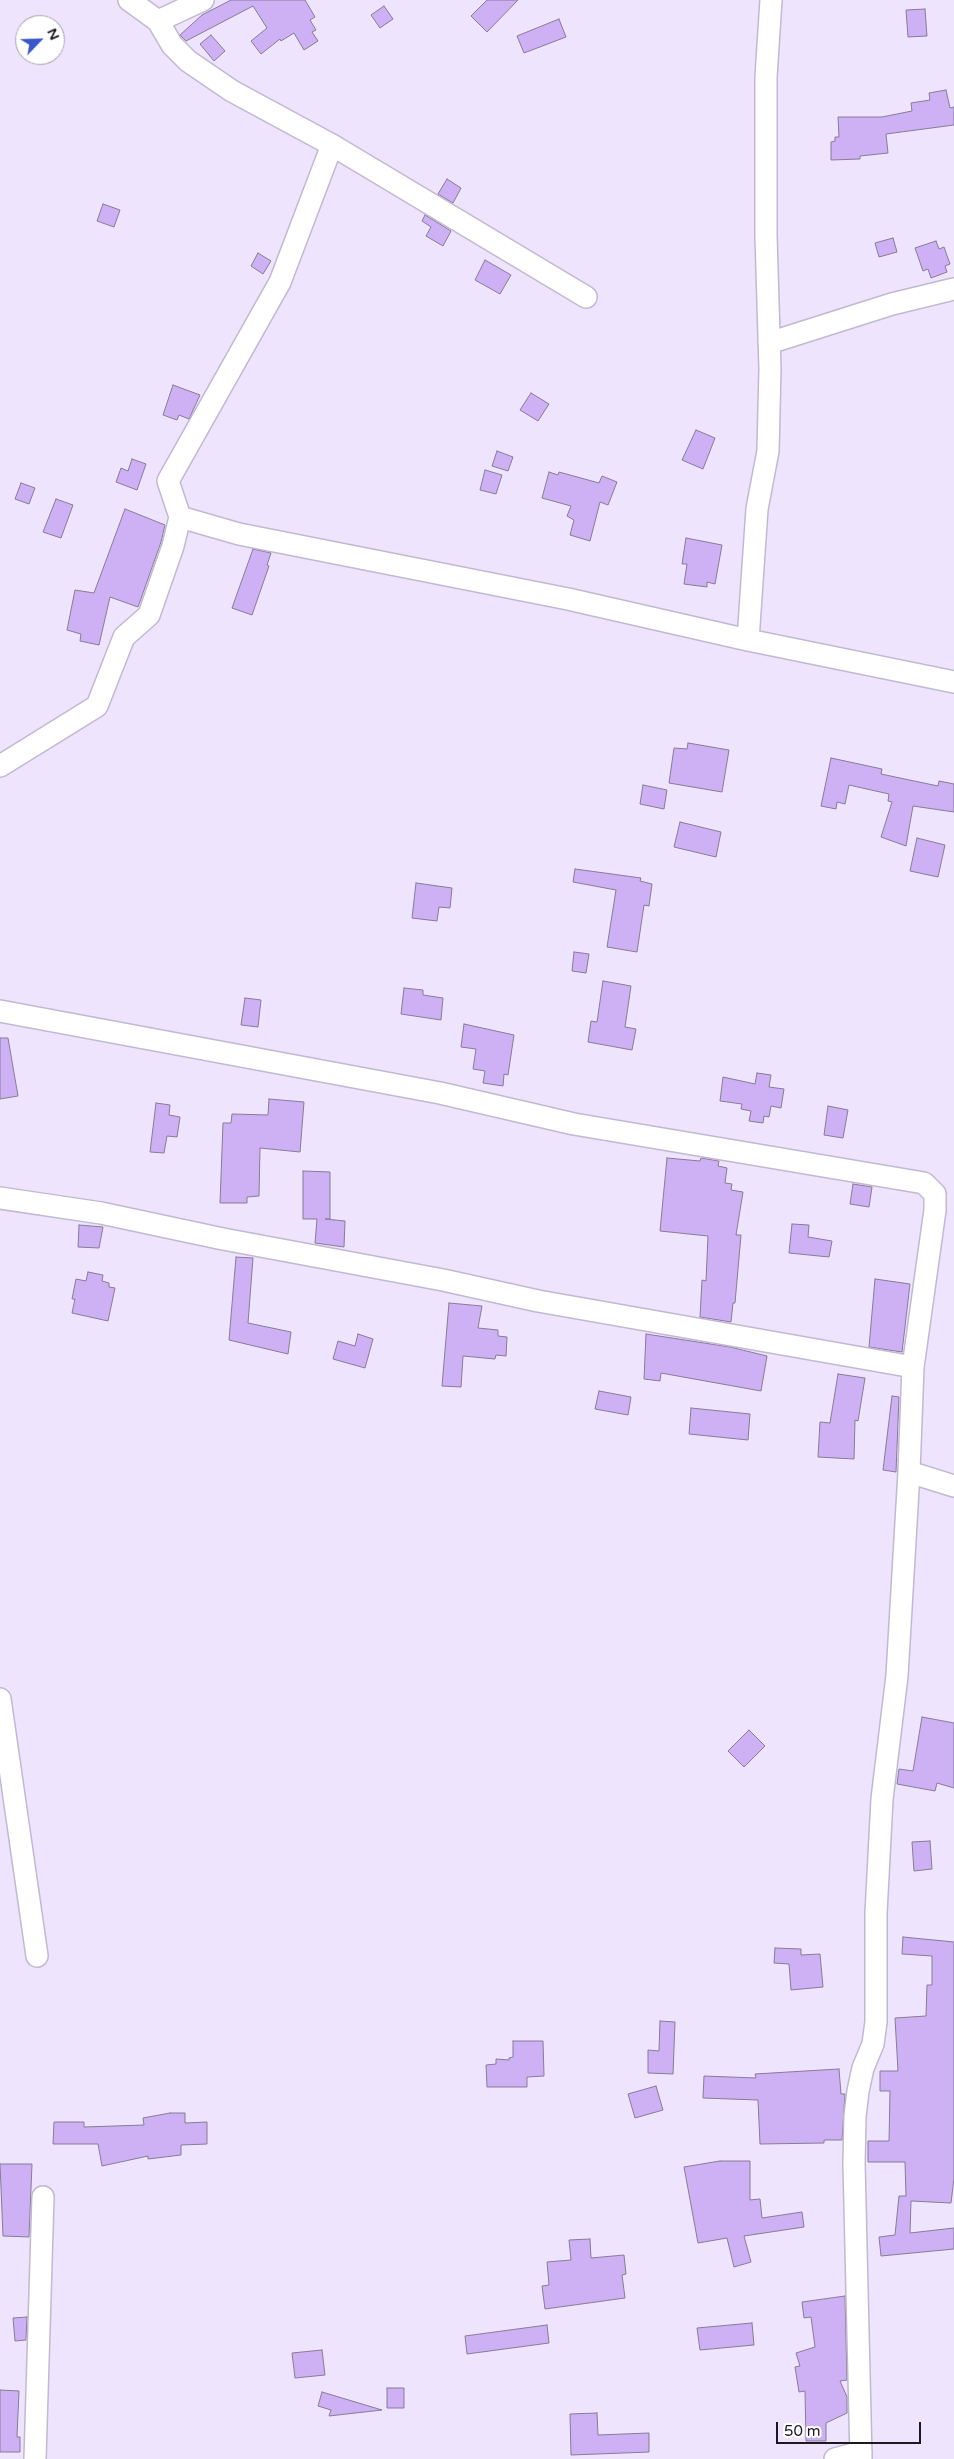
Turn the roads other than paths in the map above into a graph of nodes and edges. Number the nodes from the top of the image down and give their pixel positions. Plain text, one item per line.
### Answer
1 (129, 0) edge
2 (203, 0) edge
3 (771, 0) edge
4 (158, 21) junction
5 (332, 145) junction
6 (954, 289) edge
7 (586, 297) dead end
8 (769, 343) junction
9 (180, 517) junction
10 (748, 640) junction
11 (954, 682) edge
12 (0, 766) edge
13 (0, 1011) edge
14 (0, 1198) edge
15 (913, 1366) junction
16 (909, 1472) junction
17 (954, 1486) edge
18 (0, 1699) edge
19 (37, 1956) dead end
20 (43, 2197) dead end
21 (861, 2456) edge
22 (35, 2459) edge
23 (836, 2459) edge

1 - 4 street
2 - 4 street
3 - 8 street
4 - 5 street
5 - 7 street
5 - 9 street
6 - 8 street
8 - 10 street
9 - 10 street
9 - 12 street
10 - 11 street
13 - 15 street
14 - 15 street
15 - 16 street
16 - 17 street
16 - 21 street
18 - 19 street
20 - 22 street
21 - 23 street

